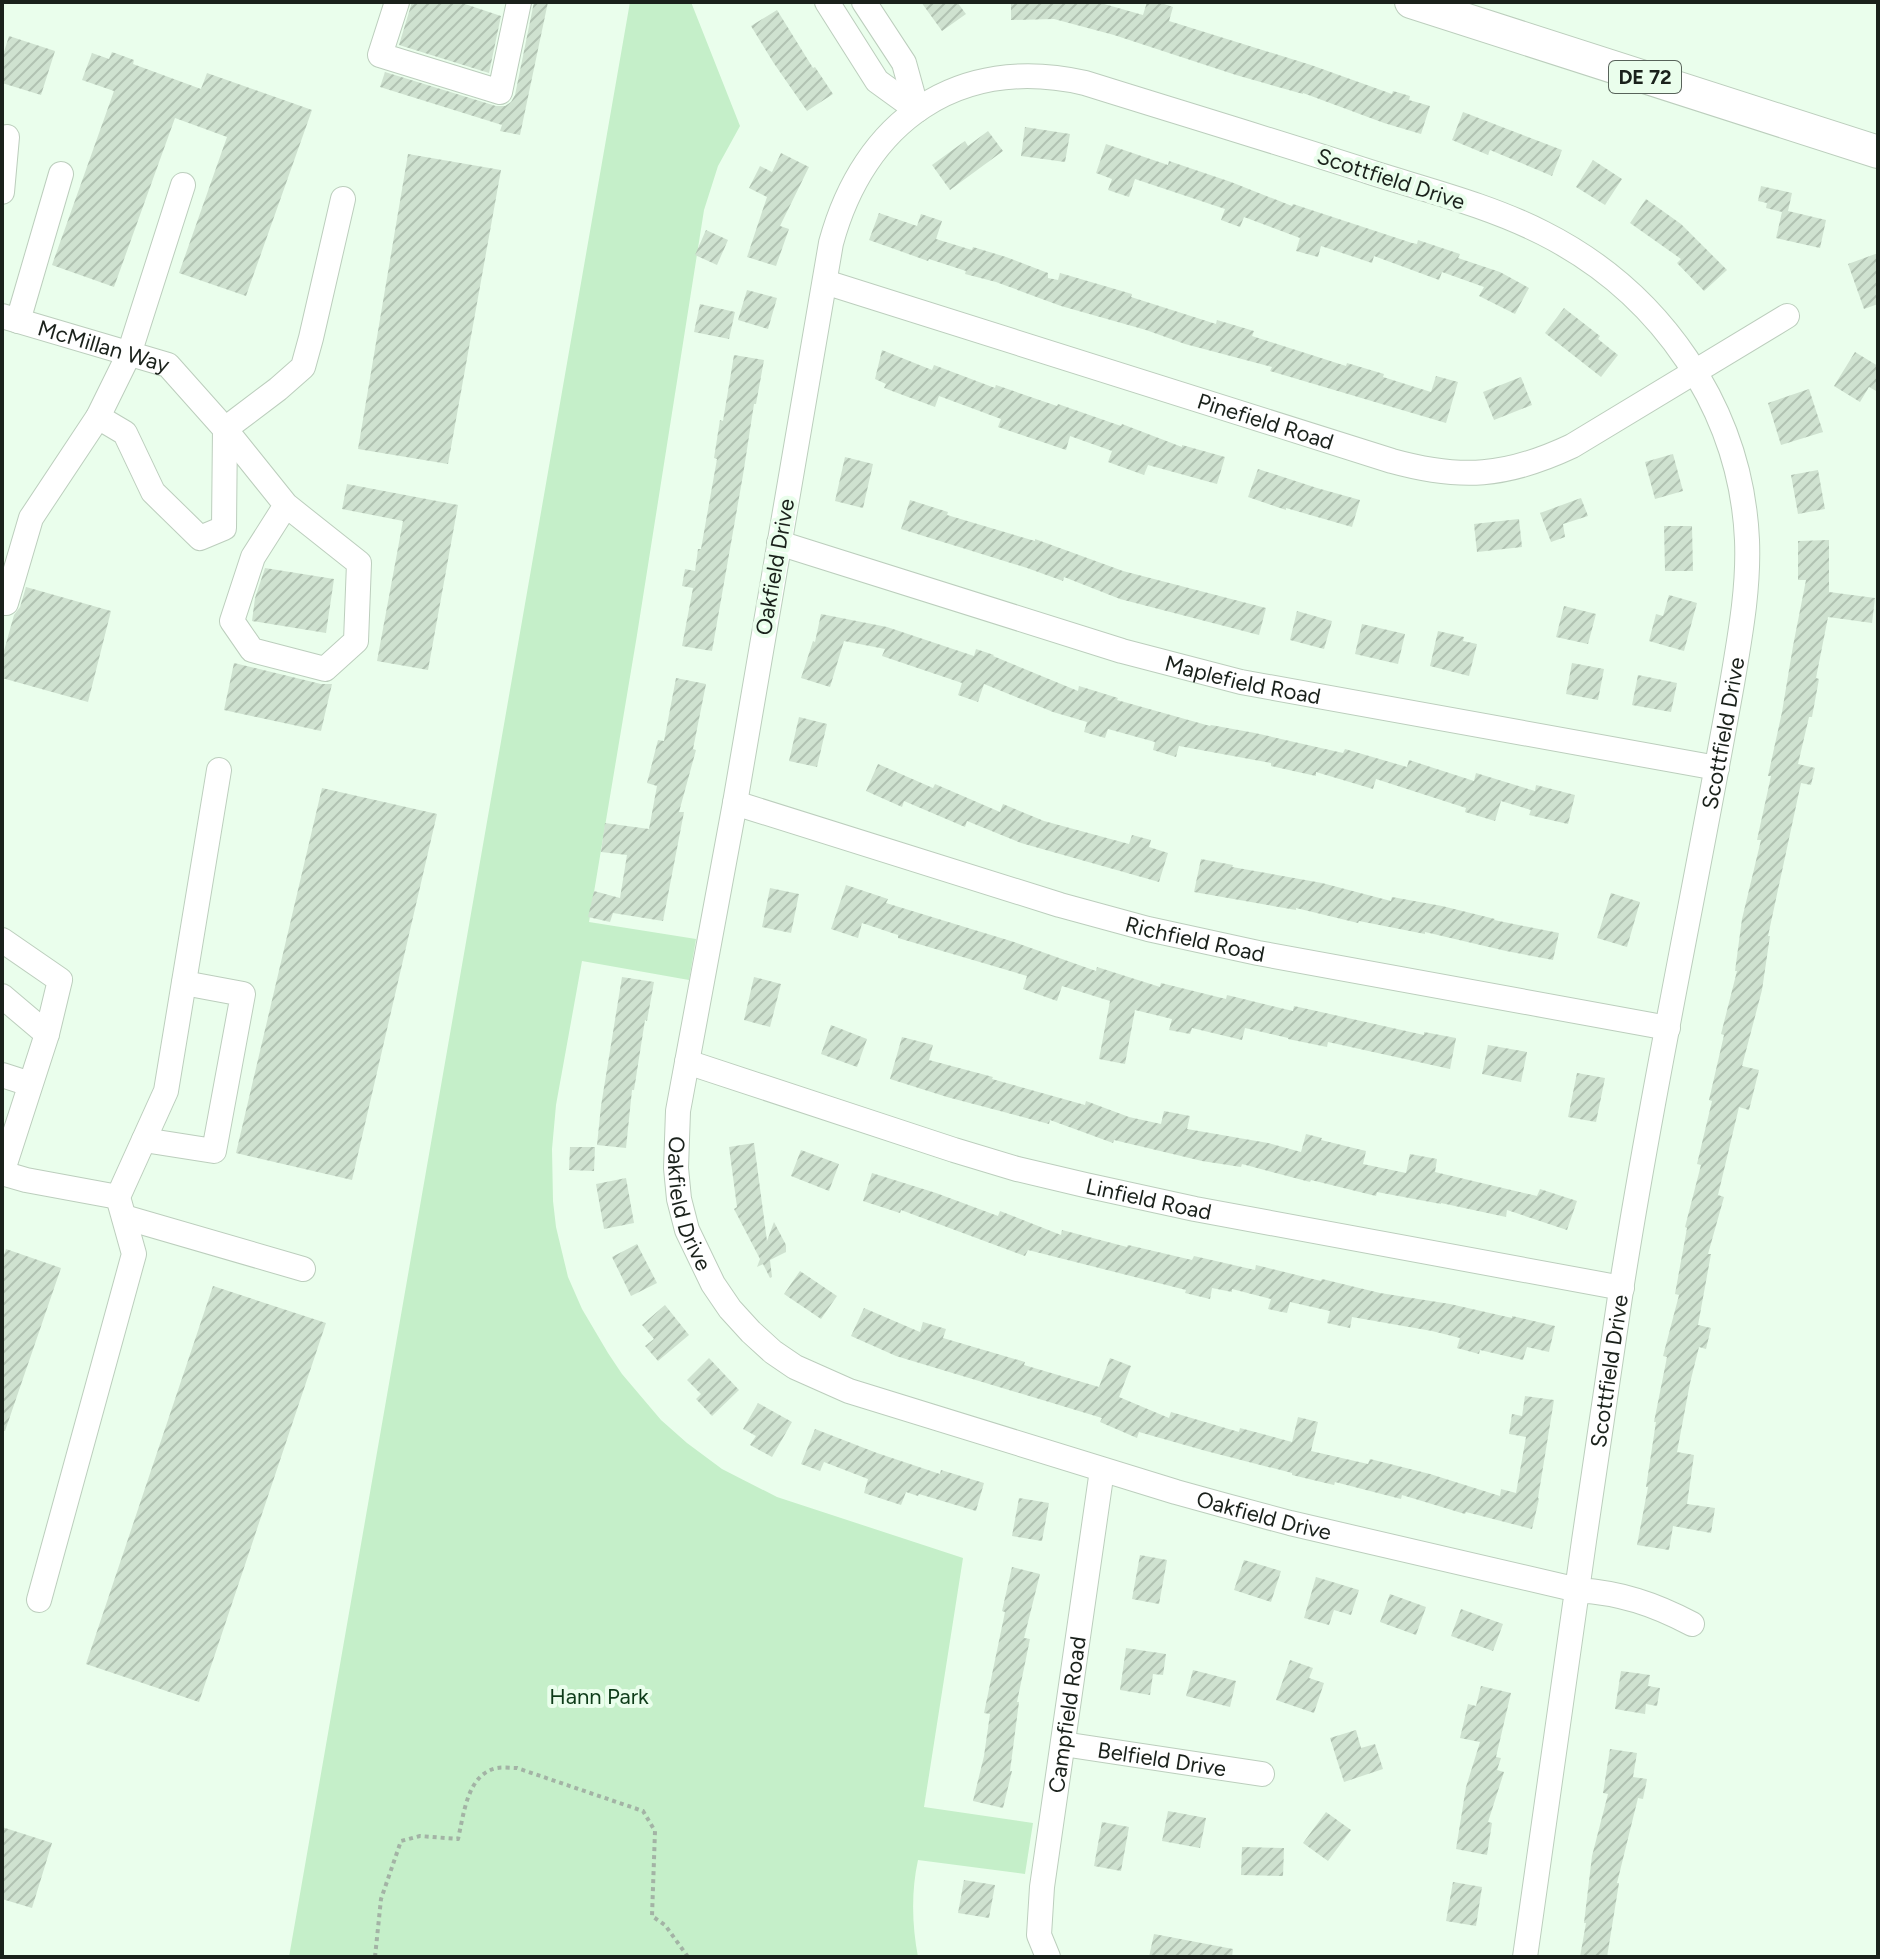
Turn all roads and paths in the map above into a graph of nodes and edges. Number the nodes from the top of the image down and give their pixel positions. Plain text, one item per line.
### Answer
1 (397, 2) edge
2 (519, 2) edge
3 (827, 2) edge
4 (864, 2) edge
5 (1424, 4) edge
6 (917, 110) junction
7 (7, 137) dead end
8 (1878, 152) edge
9 (61, 174) dead end
10 (183, 185) dead end
11 (2, 192) edge
12 (343, 199) dead end
13 (825, 282) junction
14 (1787, 316) dead end
15 (10, 318) edge
16 (129, 354) junction
17 (1695, 372) junction
18 (98, 417) junction
19 (225, 429) junction
20 (286, 505) junction
21 (779, 543) junction
22 (6, 603) dead end
23 (1717, 768) junction
24 (219, 770) dead end
25 (735, 803) junction
26 (2, 940) edge
27 (184, 983) junction
28 (2, 996) edge
29 (1668, 1028) junction
30 (47, 1034) junction
31 (687, 1062) junction
32 (2, 1075) edge
33 (30, 1084) junction
34 (144, 1140) junction
35 (2, 1173) edge
36 (121, 1207) junction
37 (303, 1269) dead end
38 (1622, 1288) junction
39 (1102, 1470) junction
40 (1578, 1590) junction
41 (39, 1600) dead end
42 (1692, 1624) dead end
43 (1063, 1744) junction
44 (1262, 1774) dead end
45 (375, 1957) edge
46 (688, 1957) edge
47 (1048, 1957) edge
48 (1525, 1957) edge

1 - 2 street
3 - 6 street
4 - 6 street
5 - 8 main road, DE 72
6 - 13 street, Oakfield Drive
6 - 17 street, Scottfield Drive
7 - 11 street
9 - 15 street
10 - 16 street
12 - 19 street
13 - 17 street, Pinefield Road
13 - 21 street, Oakfield Drive
14 - 17 street, Pinefield Road
15 - 16 street, McMillan Way
16 - 18 street
16 - 19 street, McMillan Way
17 - 23 street, Scottfield Drive
18 - 19 street
18 - 22 street
19 - 20 street, McMillan Way
20 - 20 street
21 - 23 street, Maplefield Road
21 - 25 street, Oakfield Drive
23 - 29 street, Scottfield Drive
24 - 27 street
25 - 29 street, Richfield Road
25 - 31 street, Oakfield Drive
26 - 30 street
27 - 34 street
27 - 34 street
28 - 30 street
29 - 38 street, Scottfield Drive
30 - 33 street
31 - 38 street, Linfield Road
31 - 39 street, Oakfield Drive
32 - 33 street
33 - 35 street
34 - 36 street
35 - 36 street
36 - 37 street
36 - 41 street
38 - 40 street, Scottfield Drive
39 - 40 street, Oakfield Drive
39 - 43 street, Campfield Road
40 - 42 street, Oakfield Drive
40 - 48 street, Scottfield Drive
43 - 44 street, Belfield Drive
43 - 47 street, Campfield Road
45 - 46 path

